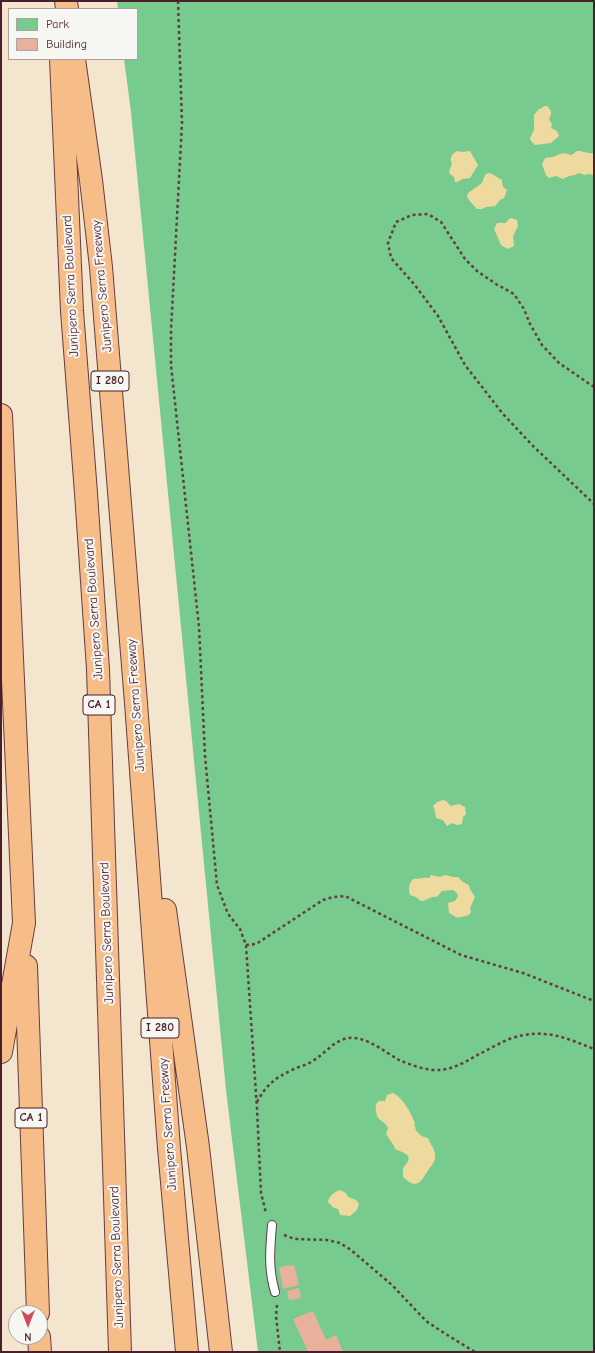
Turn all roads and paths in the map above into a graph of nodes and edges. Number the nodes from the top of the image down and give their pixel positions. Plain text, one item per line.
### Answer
1 (178, 1) edge
2 (60, 60) edge
3 (74, 60) edge
4 (594, 386) edge
5 (1, 415) edge
6 (594, 504) edge
7 (136, 703) junction
8 (24, 923) junction
9 (246, 945) junction
10 (594, 1001) edge
11 (594, 1049) edge
12 (1, 1052) edge
13 (257, 1102) junction
14 (272, 1225) junction
15 (274, 1292) joint
16 (38, 1305) edge
17 (120, 1352) edge
18 (187, 1352) edge
19 (221, 1352) edge
20 (280, 1352) edge
21 (475, 1352) edge

1 - 9 path
2 - 17 highway, Junipero Serra Boulevard / CA 1
3 - 7 highway, Junipero Serra Freeway / I 280
4 - 6 path
5 - 8 highway
7 - 18 highway, Junipero Serra Freeway / I 280
7 - 19 highway
8 - 12 highway
8 - 16 highway, CA 1
9 - 10 path
9 - 13 path
11 - 13 path
13 - 14 path
14 - 15 lane
14 - 21 path
15 - 20 path

